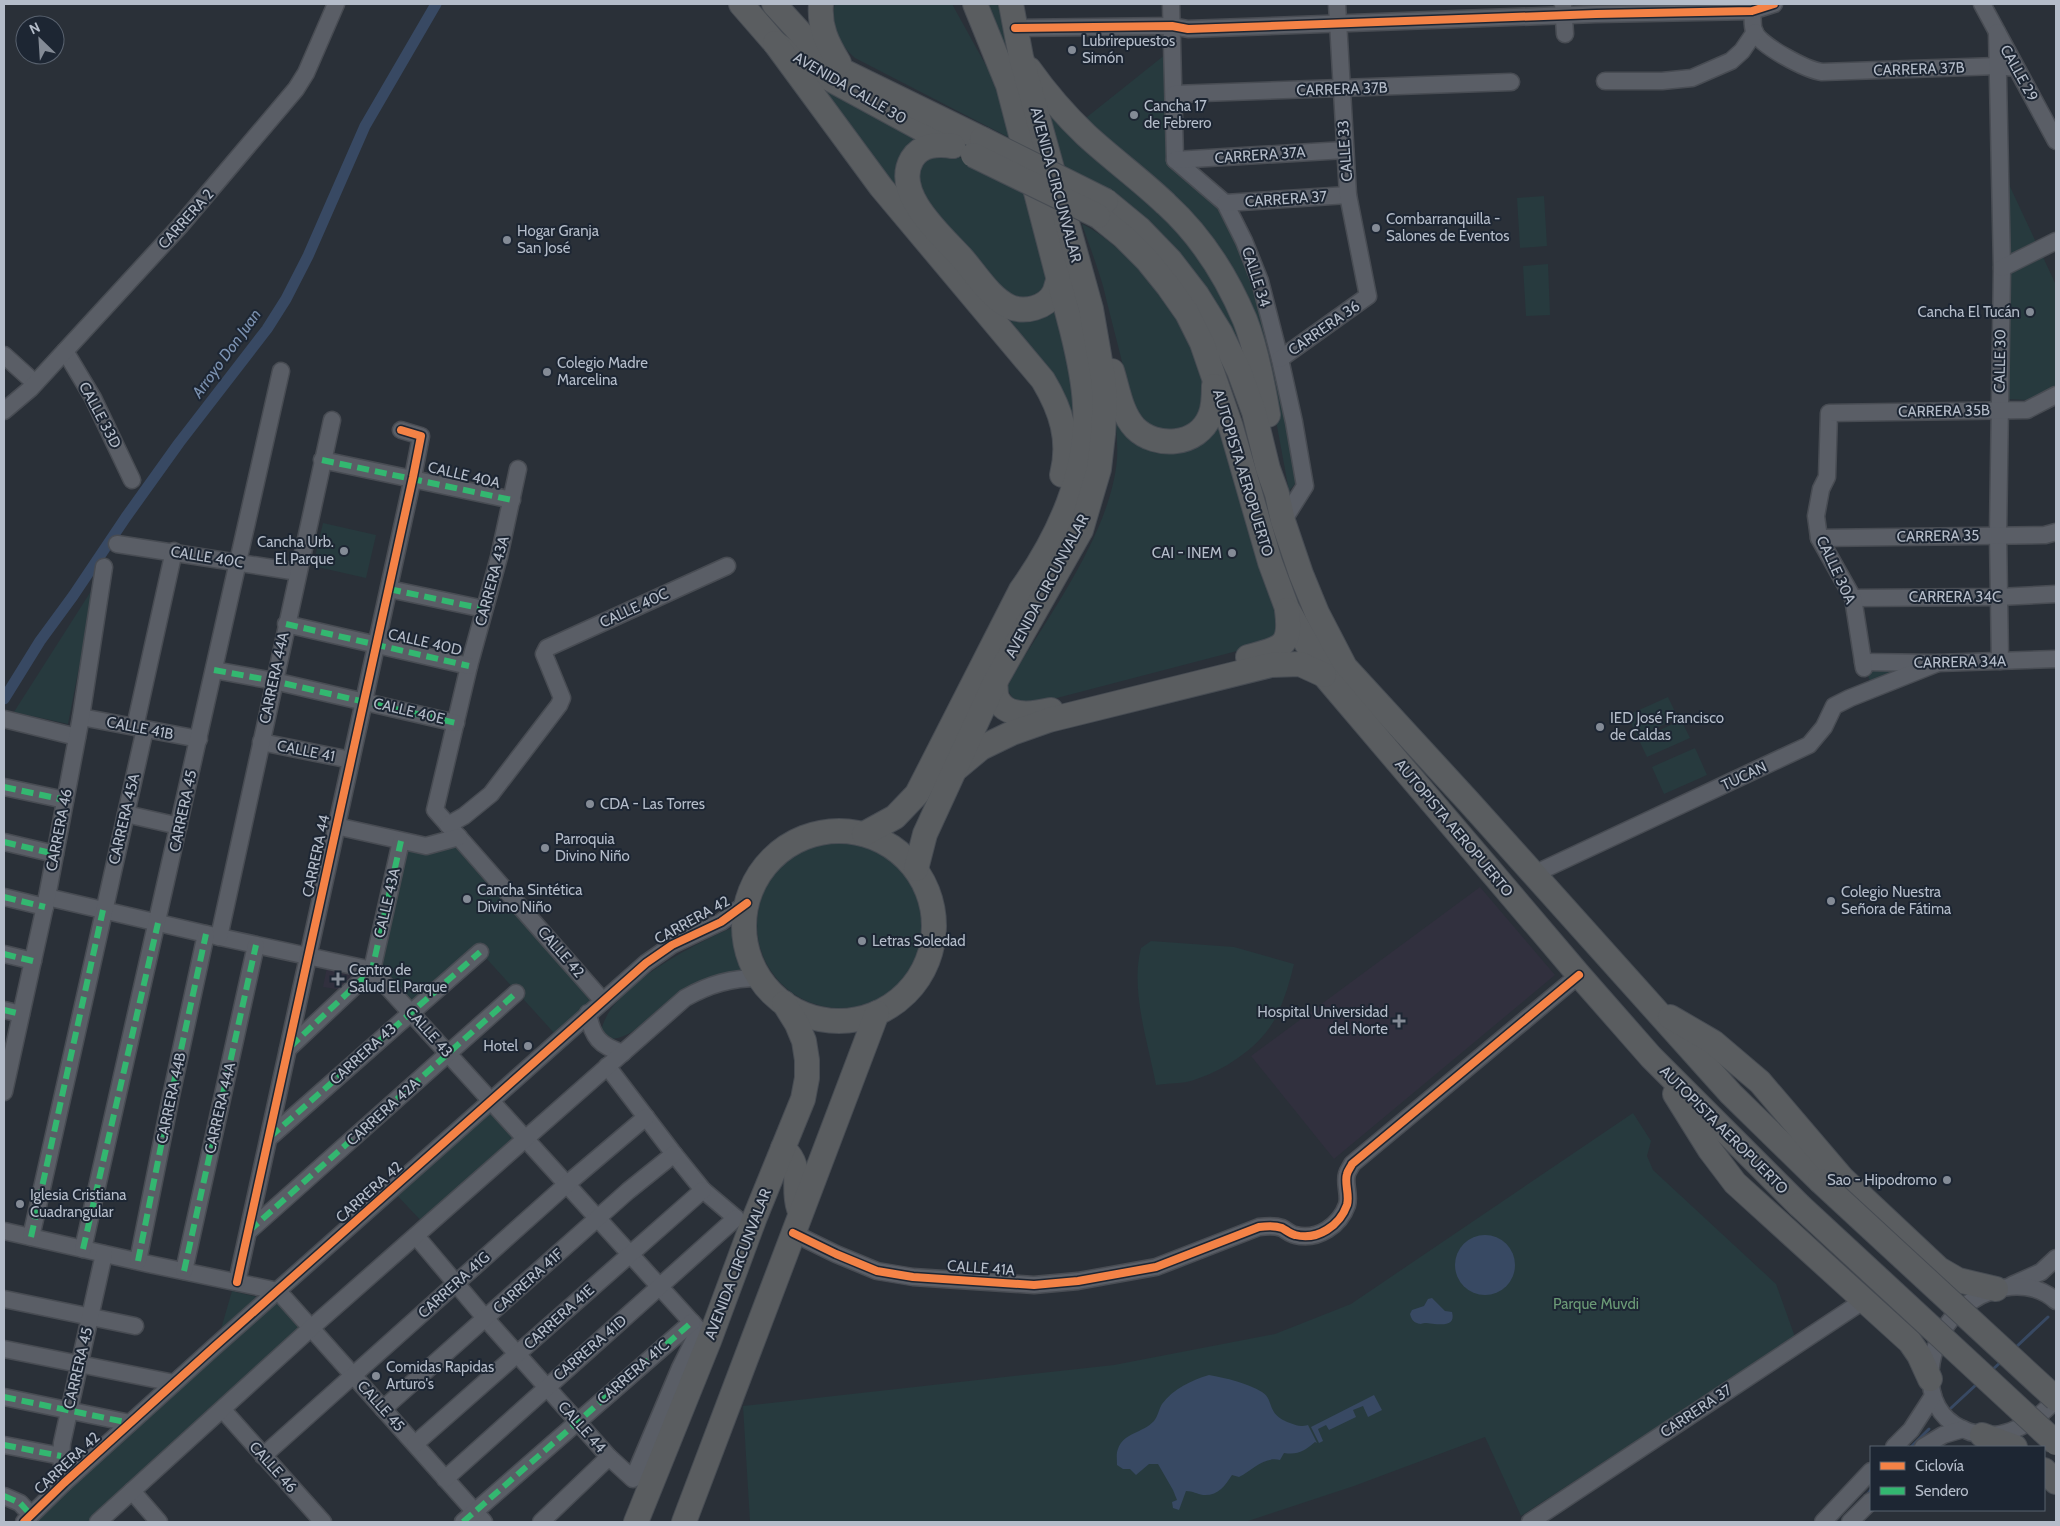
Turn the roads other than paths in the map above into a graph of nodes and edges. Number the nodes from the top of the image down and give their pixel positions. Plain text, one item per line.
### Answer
1 (336, 4) edge
2 (740, 4) edge
3 (774, 4) edge
4 (821, 4) edge
5 (962, 4) edge
6 (975, 4) edge
7 (1011, 4) edge
8 (1171, 4) edge
9 (1337, 4) edge
10 (1774, 4) edge
11 (1982, 4) edge
12 (1602, 9) edge
13 (1564, 10) edge
14 (1752, 11) junction
15 (1338, 24) junction
16 (1172, 26) junction
17 (1014, 28) junction
18 (1754, 32) junction
19 (1996, 32) junction
20 (1565, 34) dead end
21 (775, 43) junction
22 (995, 57) junction
23 (1021, 57) junction
24 (1998, 66) junction
25 (2016, 68) junction
26 (843, 71) junction
27 (1511, 82) dead end
28 (1605, 82) dead end
29 (1341, 89) junction
30 (1174, 94) junction
31 (2056, 141) edge
32 (969, 147) junction
33 (1345, 150) junction
34 (1176, 160) junction
35 (1348, 195) junction
36 (1225, 203) junction
37 (1102, 208) junction
38 (2056, 241) edge
39 (2002, 268) junction
40 (1058, 278) junction
41 (1368, 296) joint
42 (1091, 309) junction
43 (65, 351) junction
44 (4, 355) edge
45 (1280, 359) junction
46 (281, 372) dead end
47 (1213, 374) junction
48 (35, 383) junction
49 (2056, 395) edge
50 (4, 410) edge
51 (1999, 410) junction
52 (1829, 413) joint
53 (332, 420) dead end
54 (401, 430) dead end
55 (322, 460) junction
56 (518, 469) dead end
57 (413, 477) junction
58 (132, 480) dead end
59 (1277, 494) junction
60 (512, 500) junction
61 (1283, 522) junction
62 (2056, 532) edge
63 (1998, 535) junction
64 (1820, 538) junction
65 (117, 544) dead end
66 (174, 551) junction
67 (238, 562) junction
68 (727, 566) dead end
69 (104, 567) dead end
70 (298, 572) junction
71 (388, 589) junction
72 (1021, 590) junction
73 (2056, 594) edge
74 (1998, 597) junction
75 (1853, 598) junction
76 (1287, 608) junction
77 (484, 609) junction
78 (286, 624) junction
79 (376, 644) junction
80 (2056, 659) edge
81 (2000, 661) junction
82 (1938, 663) junction
83 (1863, 665) joint
84 (469, 666) junction
85 (214, 670) junction
86 (1324, 675) junction
87 (274, 681) junction
88 (995, 682) junction
89 (363, 701) junction
90 (81, 716) junction
91 (4, 719) edge
92 (456, 723) junction
93 (140, 728) junction
94 (77, 738) junction
95 (199, 739) junction
96 (261, 742) junction
97 (350, 760) junction
98 (954, 771) junction
99 (4, 786) edge
100 (65, 800) junction
101 (435, 810) joint
102 (126, 814) junction
103 (180, 826) junction
104 (336, 826) junction
105 (454, 831) junction
106 (864, 834) junction
107 (401, 841) junction
108 (4, 842) edge
109 (55, 854) junction
110 (916, 869) junction
111 (1534, 874) junction
112 (4, 898) edge
113 (46, 902) junction
114 (747, 903) junction
115 (103, 910) junction
116 (158, 923) junction
117 (213, 936) junction
118 (256, 945) junction
119 (480, 952) dead end
120 (4, 954) edge
121 (310, 956) junction
122 (32, 961) junction
123 (372, 970) junction
124 (1579, 975) junction
125 (760, 978) junction
126 (516, 993) dead end
127 (603, 1001) junction
128 (784, 1003) junction
129 (4, 1010) edge
130 (1656, 1010) junction
131 (411, 1012) junction
132 (588, 1013) junction
133 (877, 1013) junction
134 (21, 1014) junction
135 (288, 1049) junction
136 (623, 1053) junction
137 (448, 1054) junction
138 (1651, 1057) junction
139 (607, 1066) junction
140 (4, 1092) edge
141 (492, 1101) junction
142 (646, 1117) junction
143 (269, 1138) junction
144 (526, 1140) junction
145 (783, 1148) junction
146 (674, 1154) junction
147 (567, 1184) junction
148 (703, 1190) junction
149 (597, 1218) junction
150 (746, 1218) junction
151 (797, 1223) junction
152 (4, 1231) edge
153 (249, 1231) junction
154 (416, 1236) junction
155 (30, 1237) junction
156 (83, 1249) junction
157 (104, 1254) junction
158 (630, 1254) junction
159 (2056, 1258) edge
160 (138, 1261) junction
161 (184, 1271) junction
162 (237, 1282) junction
163 (456, 1284) junction
164 (660, 1287) junction
165 (2003, 1287) junction
166 (278, 1291) junction
167 (4, 1299) edge
168 (1863, 1301) junction
169 (2056, 1301) edge
170 (89, 1317) junction
171 (486, 1320) junction
172 (135, 1326) dead end
173 (311, 1328) junction
174 (700, 1331) junction
175 (4, 1349) edge
176 (517, 1354) junction
177 (79, 1364) junction
178 (353, 1376) junction
179 (174, 1383) junction
180 (546, 1387) junction
181 (1932, 1388) junction
182 (4, 1397) edge
183 (2056, 1398) edge
184 (383, 1409) junction
185 (223, 1410) junction
186 (69, 1411) junction
187 (577, 1421) junction
188 (130, 1423) junction
189 (1973, 1432) junction
190 (2056, 1443) edge
191 (415, 1444) junction
192 (4, 1445) edge
193 (1895, 1446) edge
194 (1925, 1446) edge
195 (2012, 1446) edge
196 (60, 1456) junction
197 (263, 1456) junction
198 (609, 1457) junction
199 (2045, 1471) edge
200 (1870, 1472) edge
201 (445, 1479) junction
202 (2056, 1482) edge
203 (64, 1483) junction
204 (132, 1491) junction
205 (4, 1496) edge
206 (1870, 1502) edge
207 (28, 1519) edge
208 (474, 1519) edge
209 (98, 1522) edge
210 (159, 1522) edge
211 (323, 1522) edge
212 (540, 1522) edge
213 (636, 1522) edge
214 (684, 1522) edge
215 (1530, 1522) edge
216 (1823, 1522) edge
217 (1850, 1522) edge

1 - 43 street, CARRERA 2
2 - 21 highway, AVENIDA CALLE 30
3 - 26 highway, AVENIDA CALLE 30
4 - 26 highway
5 - 22 highway
6 - 22 highway
7 - 17 highway, AVENIDA CIRCUNVALAR
8 - 16 street
9 - 15 street, CALLE 33
10 - 14 street
11 - 19 street, CALLE 29
12 - 13 street
12 - 14 street
13 - 15 street
13 - 20 street
14 - 18 street
15 - 16 street
15 - 29 street, CALLE 33
16 - 17 street
16 - 30 street
17 - 23 highway, AVENIDA CIRCUNVALAR
18 - 24 street, CARRERA 37B
18 - 28 street
19 - 24 street, CALLE 30
19 - 25 street, CALLE 29
21 - 32 highway, AVENIDA CALLE 30
21 - 72 highway
22 - 40 highway, AVENIDA CIRCUNVALAR
23 - 42 highway, AVENIDA CIRCUNVALAR
23 - 59 highway
24 - 25 street, CARRERA 37B
24 - 39 street, CALLE 30
25 - 31 street, CALLE 29
26 - 32 highway, AVENIDA CALLE 30
27 - 29 street, CARRERA 37B
29 - 30 street, CARRERA 37B
29 - 33 street, CALLE 33
30 - 34 street
32 - 37 highway, AUTOPISTA AEROPUERTO, bridge
32 - 40 highway
33 - 34 street, CARRERA 37A
33 - 35 street, CALLE 33
34 - 36 street, CALLE 34
35 - 36 street, CARRERA 37
35 - 41 street, CALLE 33
36 - 45 street, CALLE 34
37 - 47 highway, AUTOPISTA AEROPUERTO
37 - 59 highway, AUTOPISTA AEROPUERTO
38 - 39 street
39 - 51 street, CALLE 30
40 - 72 highway, AVENIDA CIRCUNVALAR
41 - 45 street, CARRERA 36
42 - 47 highway
42 - 88 highway, AVENIDA CIRCUNVALAR
43 - 48 street, CARRERA 2
43 - 58 street, CALLE 33D
44 - 48 street
45 - 61 street, CALLE 34
46 - 67 street, CARRERA 45
47 - 76 highway, AUTOPISTA AEROPUERTO
48 - 50 street, CARRERA 2
49 - 51 street, CARRERA 35B
51 - 52 street, CARRERA 35B
51 - 63 street, CALLE 30
52 - 64 street, CALLE 30A
53 - 55 street, CARRERA 44A
54 - 57 street, CARRERA 44
55 - 57 street, CALLE 40A
55 - 70 street, CARRERA 44A
56 - 60 street, CARRERA 43A
57 - 60 street, CALLE 40A
57 - 71 street, CARRERA 44
59 - 61 highway, AUTOPISTA AEROPUERTO
60 - 77 street, CARRERA 43A
61 - 111 highway, AUTOPISTA AEROPUERTO
62 - 63 street, CARRERA 35
63 - 64 street, CARRERA 35
63 - 74 street, CALLE 30
64 - 75 street, CALLE 30A
65 - 66 street, CALLE 40C
66 - 67 street, CALLE 40C
66 - 93 street, CARRERA 45A
67 - 70 street, CALLE 40C
67 - 85 street, CARRERA 45
68 - 105 street, CALLE 40C
69 - 90 street, CARRERA 46
70 - 78 street, CARRERA 44A
71 - 77 street
71 - 79 street, CARRERA 44
72 - 106 highway, AVENIDA CIRCUNVALAR
73 - 74 street, CARRERA 34C
74 - 75 street, CARRERA 34C
74 - 81 street, CALLE 30
75 - 83 street, CALLE 30A
76 - 86 highway, AUTOPISTA AEROPUERTO
76 - 88 highway
77 - 84 street, CARRERA 43A
78 - 79 street, CALLE 40D
78 - 87 street, CARRERA 44A
79 - 84 street, CALLE 40D
79 - 89 street, CARRERA 44
80 - 81 street, CARRERA 34A
81 - 82 street, CARRERA 34A
82 - 83 street, CARRERA 34A
82 - 111 street, TUCAN
84 - 92 street, CARRERA 43A
85 - 87 street, CALLE 40E
85 - 95 street, CARRERA 45
86 - 98 highway
86 - 124 highway, AUTOPISTA AEROPUERTO
87 - 89 street, CALLE 40E
87 - 96 street, CARRERA 44A
88 - 98 highway, AVENIDA CIRCUNVALAR
89 - 92 street, CALLE 40E
89 - 97 street, CARRERA 44
90 - 93 street, CALLE 41B
90 - 94 street, CARRERA 46
91 - 94 street
92 - 101 street, CARRERA 43A
93 - 95 street, CALLE 41B
93 - 102 street, CARRERA 45A
94 - 100 street, CARRERA 46
95 - 103 street, CARRERA 45
96 - 97 street, CALLE 41
96 - 117 street, CARRERA 44A
97 - 104 street, CARRERA 44
98 - 110 highway, AVENIDA CIRCUNVALAR
99 - 100 street
100 - 109 street, CARRERA 46
101 - 105 street, CALLE 42
102 - 103 street
102 - 115 street, CARRERA 45A
103 - 116 street, CARRERA 45
104 - 107 street
104 - 121 street, CARRERA 44
105 - 107 street
105 - 127 street, CALLE 42
106 - 110 highway
106 - 114 highway
107 - 123 street, CALLE 43A
108 - 109 street
109 - 113 street, CARRERA 46
110 - 133 highway
111 - 130 highway, AUTOPISTA AEROPUERTO
112 - 113 street
113 - 115 street
113 - 122 street, CARRERA 46
114 - 125 highway
114 - 127 street, CARRERA 42
115 - 116 street
115 - 155 street, CARRERA 45A
116 - 117 street
116 - 156 street, CARRERA 45
117 - 118 street
117 - 160 street, CARRERA 44B
118 - 121 street
118 - 161 street, CARRERA 44A
119 - 131 street, CARRERA 43
120 - 122 street
121 - 123 street
121 - 135 street, CARRERA 44
122 - 134 street, CARRERA 46
123 - 131 street, CALLE 43
123 - 135 street
124 - 138 highway, AUTOPISTA AEROPUERTO
124 - 151 street, CALLE 41A
125 - 128 highway
125 - 136 street
126 - 137 street, CARRERA 42A
127 - 132 street, CARRERA 42
128 - 133 highway
128 - 145 highway, AVENIDA CIRCUNVALAR
129 - 134 street
130 - 165 highway
130 - 183 highway, AUTOPISTA AEROPUERTO, bridge
131 - 137 street, CALLE 43
131 - 143 street, CARRERA 43
132 - 136 street
132 - 141 street, CARRERA 42
133 - 151 highway
134 - 140 street, CARRERA 46
135 - 143 street, CARRERA 44
136 - 139 street
137 - 141 street, CALLE 43
137 - 153 street, CARRERA 42A
138 - 168 highway
138 - 190 highway, AUTOPISTA AEROPUERTO, bridge
139 - 142 street
139 - 144 street
141 - 144 street, CALLE 43
141 - 166 street, CARRERA 42
142 - 146 street
142 - 147 street, CARRERA 41G
143 - 153 street, CARRERA 44
144 - 147 street, CALLE 43
144 - 154 street
145 - 150 highway, AVENIDA CIRCUNVALAR
145 - 151 highway
146 - 148 street
146 - 149 street, CARRERA 41F
147 - 149 street, CALLE 43
147 - 163 street, CARRERA 41G
148 - 150 street
148 - 158 street, CARRERA 41E
149 - 158 street, CALLE 43
149 - 171 street, CARRERA 41F
150 - 164 street, CARRERA 41D
150 - 174 highway, AVENIDA CIRCUNVALAR
151 - 214 highway
152 - 155 street
153 - 162 street, CARRERA 44
154 - 163 street, CALLE 44
154 - 173 street
155 - 156 street
156 - 157 street
157 - 160 street
157 - 170 street, CARRERA 45
158 - 164 street, CALLE 43
158 - 176 street, CARRERA 41E
159 - 165 street
160 - 161 street
161 - 162 street
162 - 166 street
163 - 171 street, CALLE 44
163 - 178 street, CARRERA 41G
164 - 174 street, CALLE 43
164 - 180 street, CARRERA 41D
165 - 169 street
165 - 181 street
166 - 173 street, CALLE 45
166 - 179 street, CARRERA 42
167 - 170 street
168 - 181 highway
168 - 215 street, CARRERA 37
170 - 172 street
170 - 177 street, CARRERA 45
171 - 176 street, CALLE 44
171 - 184 street, CARRERA 41F
173 - 178 street, CALLE 45
173 - 185 street
174 - 187 street, CARRERA 41C
174 - 198 street, CALLE 44
174 - 213 highway, AVENIDA CIRCUNVALAR
175 - 177 street
176 - 180 street, CALLE 44
176 - 191 street, CARRERA 41E
177 - 179 street
177 - 186 street, CARRERA 45
178 - 184 street, CALLE 45
178 - 197 street, CARRERA 41G
179 - 188 street, CARRERA 42
180 - 187 street, CALLE 44
180 - 201 street, CARRERA 41D
181 - 189 street
181 - 193 street
182 - 186 street
183 - 189 street
184 - 191 street, CALLE 45
185 - 197 street, CALLE 46
185 - 204 street
186 - 188 street
186 - 196 street, CARRERA 45
187 - 198 street, CALLE 44
187 - 208 street, CARRERA 41C
188 - 203 street, CARRERA 42
189 - 194 street
189 - 195 highway
191 - 201 street, CALLE 45
192 - 196 street
196 - 203 street, CARRERA 45
197 - 211 street, CALLE 46
198 - 212 street
199 - 202 highway
200 - 216 street
201 - 208 street, CALLE 45
203 - 207 street, CARRERA 42
204 - 209 street
204 - 210 street
205 - 207 street
206 - 217 street

